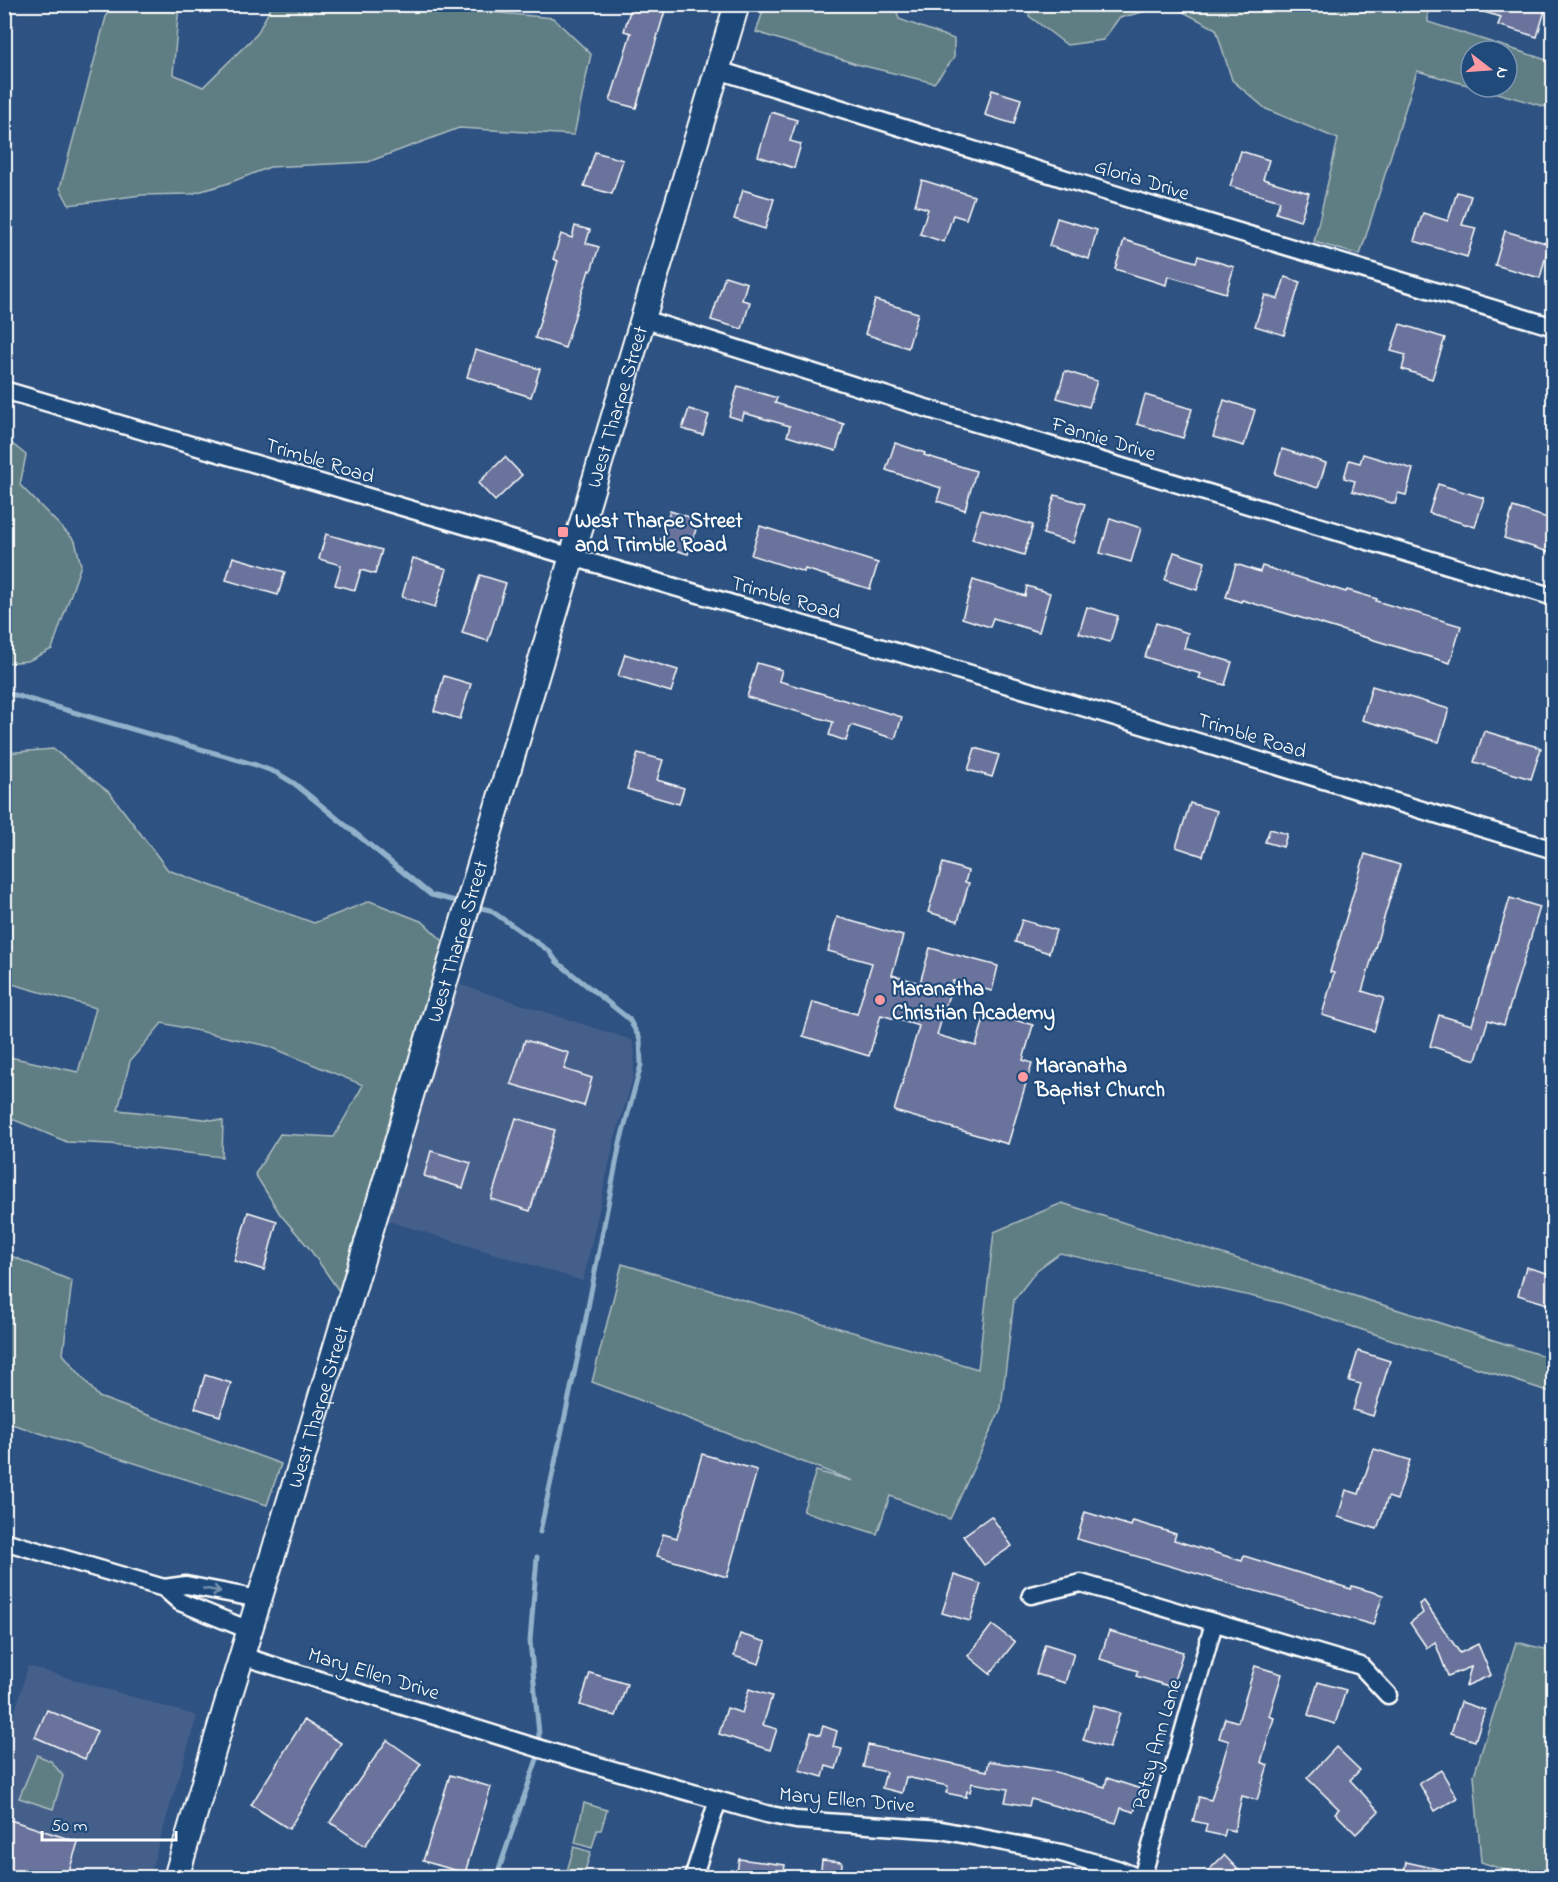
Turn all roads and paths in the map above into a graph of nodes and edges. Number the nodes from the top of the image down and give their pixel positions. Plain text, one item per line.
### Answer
1 (737, 4) edge
2 (718, 70) junction
3 (643, 319) junction
4 (1554, 327) edge
5 (4, 390) edge
6 (571, 558) junction
7 (1554, 597) edge
8 (1554, 850) edge
9 (4, 1541) edge
10 (164, 1588) junction
11 (1031, 1595) dead end
12 (259, 1599) junction
13 (1214, 1623) junction
14 (249, 1630) junction
15 (242, 1656) junction
16 (1388, 1695) dead end
17 (718, 1800) junction
18 (176, 1878) edge
19 (693, 1878) edge
20 (1140, 1878) edge

1 - 2 main road, West Tharpe Street
2 - 3 main road, West Tharpe Street
2 - 4 street, Gloria Drive
3 - 6 main road, West Tharpe Street
3 - 7 street, Fannie Drive
5 - 6 street, Trimble Road
6 - 8 street, Trimble Road
6 - 12 main road, West Tharpe Street
9 - 10 street
10 -> 12 street
10 - 14 street
11 - 13 street
12 - 14 main road, West Tharpe Street
13 - 16 street
13 - 20 street, Patsy Ann Lane
14 - 15 main road, West Tharpe Street
15 - 17 street, Mary Ellen Drive
15 - 18 main road, West Tharpe Street
17 - 19 street
17 - 20 street, Mary Ellen Drive

